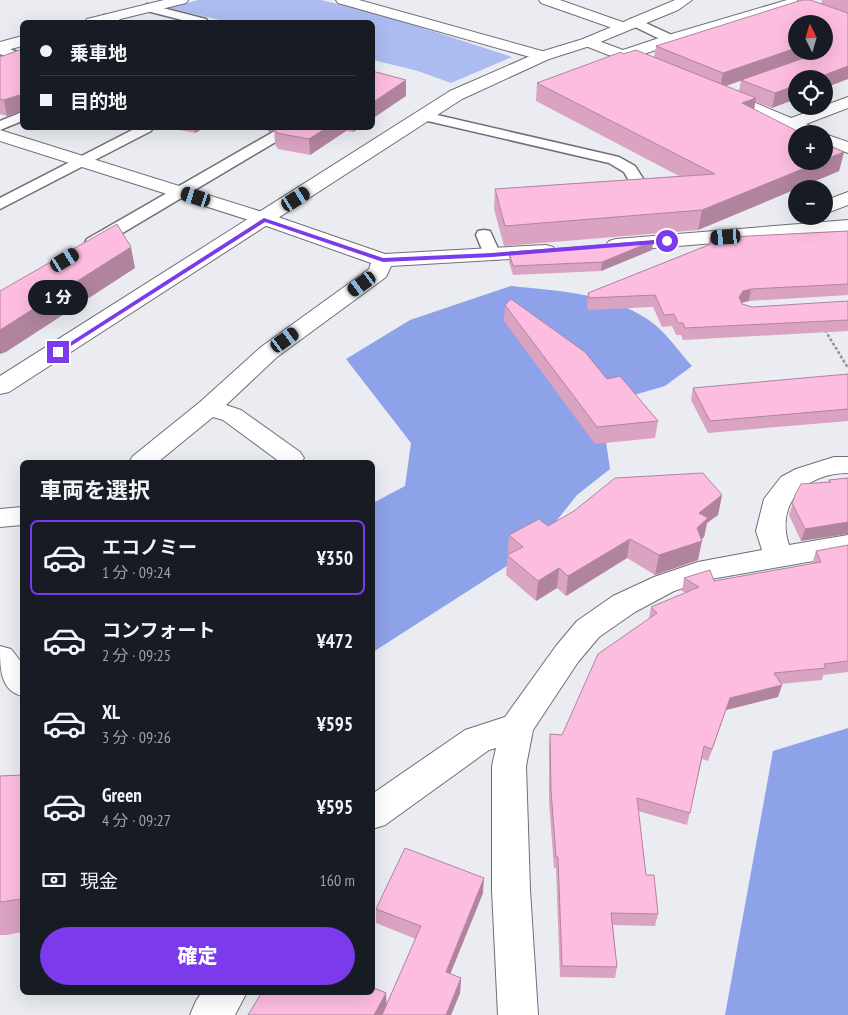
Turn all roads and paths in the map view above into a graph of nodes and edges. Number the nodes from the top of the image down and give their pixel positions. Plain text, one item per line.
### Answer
1 (181, 0) edge
2 (343, 0) edge
3 (546, 0) edge
4 (685, 0) edge
5 (793, 3) edge
6 (147, 8) junction
7 (107, 20) edge
8 (192, 20) edge
9 (629, 25) junction
10 (670, 39) junction
11 (20, 42) edge
12 (588, 42) junction
13 (0, 48) edge
14 (624, 55) junction
15 (543, 56) junction
16 (17, 57) edge
17 (668, 73) edge
18 (703, 87) edge
19 (738, 88) edge
20 (721, 94) junction
21 (848, 102) edge
22 (424, 116) junction
23 (20, 118) edge
24 (791, 124) joint
25 (142, 130) edge
26 (286, 130) edge
27 (0, 133) edge
28 (833, 142) edge
29 (848, 148) edge
30 (82, 161) junction
31 (642, 188) edge
32 (178, 192) junction
33 (848, 198) edge
34 (0, 204) edge
35 (833, 204) edge
36 (264, 220) junction
37 (788, 224) edge
38 (848, 226) edge
39 (765, 234) junction
40 (484, 235) dead end
41 (599, 247) edge
42 (570, 249) edge
43 (76, 253) edge
44 (492, 255) junction
45 (383, 260) junction
46 (824, 329) edge
47 (848, 368) edge
48 (0, 387) edge
49 (209, 407) junction
50 (291, 458) dead end
51 (144, 460) edge
52 (848, 465) edge
53 (848, 545) edge
54 (778, 556) junction
55 (0, 658) edge
56 (20, 682) edge
57 (517, 727) junction
58 (375, 812) edge
59 (225, 995) edge
60 (210, 1015) edge
61 (518, 1015) edge

1 - 6 street
2 - 15 street
3 - 9 street
4 - 9 street
5 - 10 street
6 - 7 street
6 - 8 lane
9 - 10 lane
9 - 12 street
10 - 14 street
11 - 13 street
12 - 14 street
12 - 15 street
13 - 16 lane
14 - 17 street
15 - 22 street
18 - 20 street
19 - 20 lane
20 - 24 street
21 - 24 street
22 - 31 lane
22 - 36 street
23 - 27 lane
25 - 30 lane
26 - 32 lane
27 - 30 street
28 - 29 street
30 - 32 street
30 - 34 lane
32 - 36 street
32 - 43 lane
33 - 35 street
36 - 45 street
36 - 48 street
37 - 39 street
38 - 39 street
39 - 41 street
40 - 44 lane
42 - 44 street
44 - 45 street
45 - 49 street
46 - 47 path
49 - 50 street
49 - 51 street
52 - 54 street
53 - 54 street
54 - 57 street
55 - 56 street
57 - 58 street
57 - 61 street
59 - 60 street

